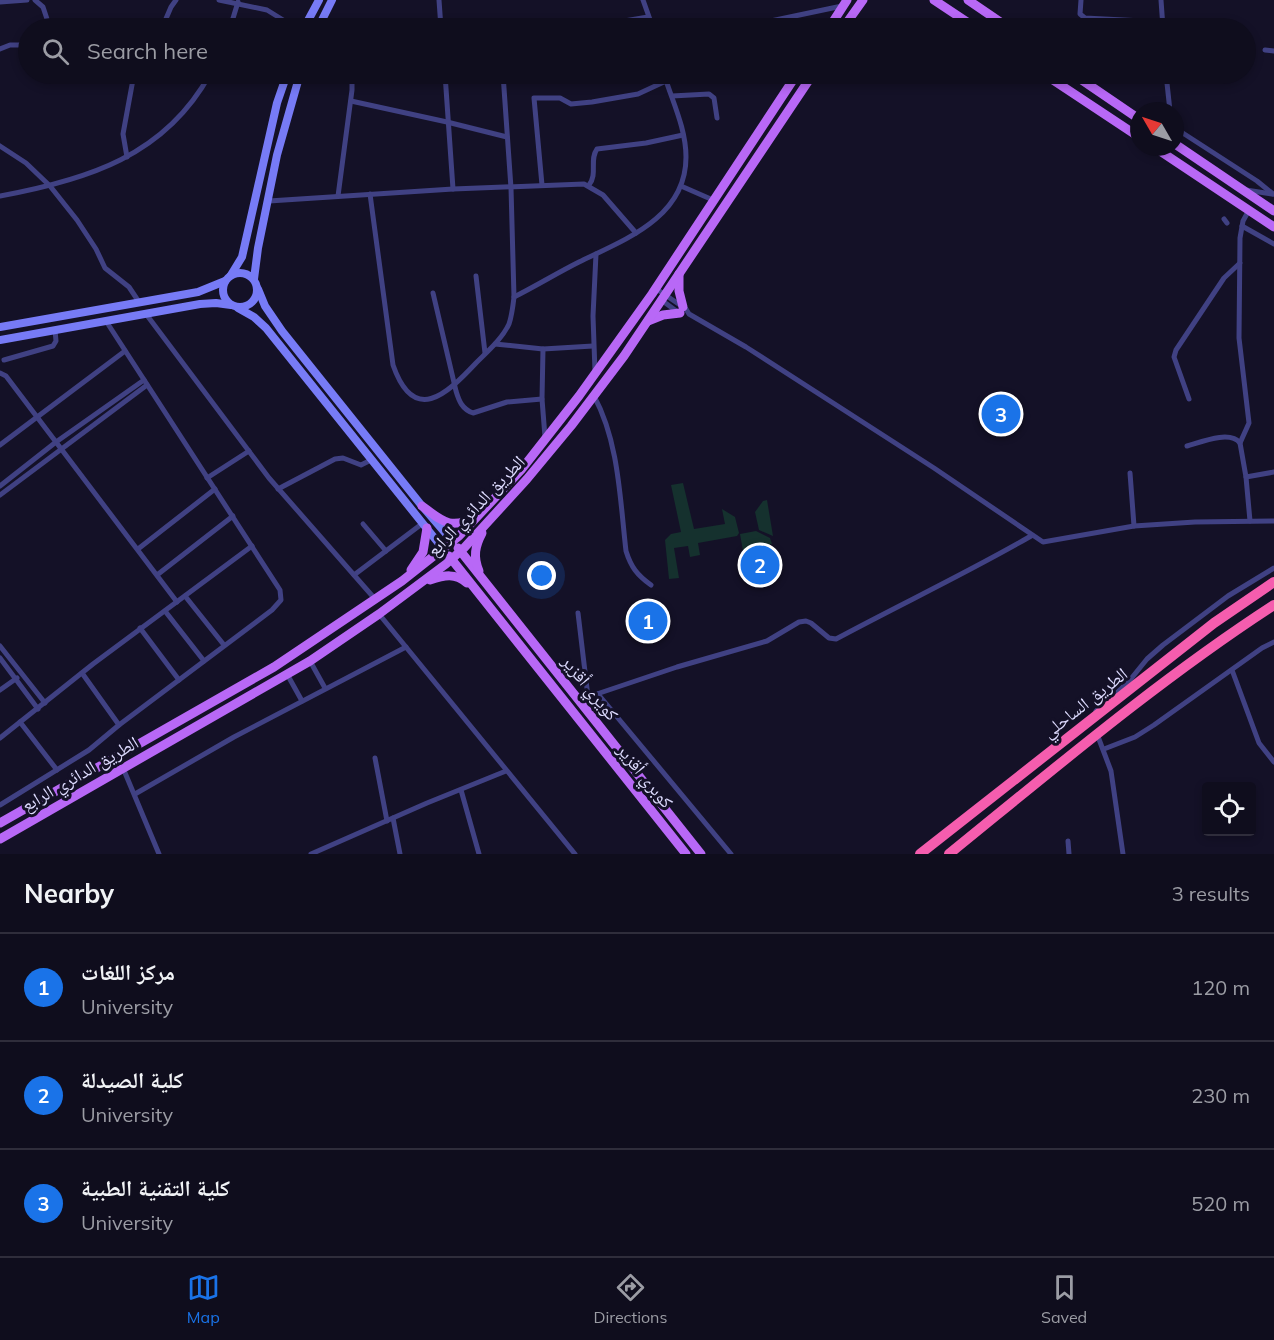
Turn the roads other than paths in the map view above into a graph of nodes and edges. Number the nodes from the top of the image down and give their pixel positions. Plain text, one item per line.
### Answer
1 (27, 0) edge
2 (36, 0) edge
3 (176, 0) edge
4 (221, 0) edge
5 (319, 0) edge
6 (332, 0) edge
7 (438, 0) edge
8 (643, 0) edge
9 (863, 0) edge
10 (934, 0) edge
11 (968, 0) edge
12 (1081, 0) edge
13 (1161, 0) edge
14 (13, 1) edge
15 (0, 2) edge
16 (238, 2) edge
17 (846, 3) edge
18 (648, 17) joint
19 (47, 18) edge
20 (166, 18) edge
21 (233, 18) edge
22 (280, 18) edge
23 (309, 18) edge
24 (323, 18) edge
25 (440, 18) edge
26 (642, 18) edge
27 (781, 18) edge
28 (836, 18) edge
29 (850, 18) edge
30 (961, 18) edge
31 (994, 18) edge
32 (1084, 18) edge
33 (1162, 18) edge
34 (18, 45) edge
35 (0, 49) edge
36 (1265, 50) dead end
37 (1274, 51) edge
38 (132, 84) edge
39 (204, 84) edge
40 (283, 84) edge
41 (297, 84) edge
42 (353, 84) edge
43 (445, 84) edge
44 (504, 84) edge
45 (660, 84) edge
46 (667, 84) edge
47 (790, 84) edge
48 (806, 84) edge
49 (1059, 84) edge
50 (1088, 84) edge
51 (1167, 84) edge
52 (672, 96) junction
53 (351, 101) junction
54 (1169, 102) edge
55 (1130, 113) edge
56 (717, 118) dead end
57 (447, 122) junction
58 (1130, 131) edge
59 (1184, 134) edge
60 (683, 135) junction
61 (507, 137) junction
62 (0, 146) edge
63 (1184, 150) edge
64 (1168, 156) edge
65 (1195, 157) junction
66 (127, 158) junction
67 (1188, 169) junction
68 (542, 185) junction
69 (589, 185) junction
70 (50, 186) junction
71 (681, 186) junction
72 (511, 188) junction
73 (453, 189) junction
74 (1243, 190) junction
75 (370, 194) junction
76 (1273, 194) edge
77 (0, 196) edge
78 (338, 196) junction
79 (712, 200) junction
80 (269, 201) junction
81 (1249, 210) junction
82 (1274, 210) edge
83 (1242, 226) junction
84 (1274, 226) edge
85 (636, 233) junction
86 (1274, 244) edge
87 (596, 254) junction
88 (1240, 263) junction
89 (680, 274) junction
90 (476, 276) dead end
91 (228, 278) junction
92 (254, 279) junction
93 (258, 289) junction
94 (653, 291) junction
95 (433, 293) dead end
96 (514, 297) junction
97 (664, 298) junction
98 (139, 302) junction
99 (234, 306) junction
100 (684, 311) junction
101 (146, 314) junction
102 (105, 320) junction
103 (648, 321) junction
104 (0, 327) edge
105 (55, 330) junction
106 (0, 340) edge
107 (495, 344) junction
108 (593, 346) junction
109 (543, 349) junction
110 (125, 351) junction
111 (485, 353) junction
112 (2, 358) edge
113 (596, 372) junction
114 (1, 373) edge
115 (146, 382) junction
116 (454, 385) junction
117 (594, 396) junction
118 (542, 399) junction
119 (1189, 399) dead end
120 (38, 417) junction
121 (545, 438) junction
122 (57, 442) junction
123 (1240, 443) junction
124 (0, 445) edge
125 (1187, 446) dead end
126 (62, 449) junction
127 (249, 451) junction
128 (371, 460) junction
129 (1130, 472) dead end
130 (1274, 472) edge
131 (1246, 477) junction
132 (207, 478) junction
133 (0, 486) edge
134 (215, 489) junction
135 (278, 489) junction
136 (0, 495) edge
137 (422, 506) junction
138 (485, 510) junction
139 (233, 516) junction
140 (1250, 521) junction
141 (1274, 521) edge
142 (363, 524) dead end
143 (487, 524) junction
144 (425, 526) junction
145 (1134, 526) junction
146 (1031, 536) junction
147 (453, 542) junction
148 (252, 546) junction
149 (138, 549) junction
150 (444, 550) junction
151 (386, 551) junction
152 (460, 551) junction
153 (452, 559) junction
154 (1274, 568) edge
155 (157, 575) junction
156 (354, 575) junction
157 (402, 581) junction
158 (1274, 582) edge
159 (486, 584) junction
160 (651, 585) dead end
161 (414, 587) junction
162 (477, 591) junction
163 (184, 596) junction
164 (375, 599) junction
165 (177, 602) junction
166 (1274, 605) edge
167 (165, 610) junction
168 (1274, 612) edge
169 (578, 613) dead end
170 (379, 614) junction
171 (140, 628) junction
172 (1230, 633) junction
173 (1274, 642) edge
174 (224, 645) junction
175 (0, 646) edge
176 (406, 647) junction
177 (0, 658) edge
178 (204, 661) junction
179 (310, 661) junction
180 (1232, 670) junction
181 (82, 673) junction
182 (287, 674) junction
183 (18, 677) junction
184 (178, 680) junction
185 (325, 688) junction
186 (0, 690) edge
187 (598, 694) junction
188 (584, 699) junction
189 (302, 701) junction
190 (45, 704) junction
191 (38, 709) junction
192 (20, 722) junction
193 (1086, 724) junction
194 (119, 725) junction
195 (1096, 734) junction
196 (0, 738) edge
197 (1104, 749) junction
198 (375, 758) dead end
199 (1274, 762) edge
200 (123, 768) junction
201 (57, 770) junction
202 (506, 771) junction
203 (461, 790) junction
204 (135, 794) junction
205 (0, 805) edge
206 (390, 820) junction
207 (0, 823) edge
208 (0, 839) edge
209 (1068, 841) dead end
210 (159, 854) edge
211 (311, 854) edge
212 (400, 854) edge
213 (479, 854) edge
214 (575, 854) edge
215 (686, 854) edge
216 (701, 854) edge
217 (732, 854) edge
218 (920, 854) edge
219 (949, 854) edge
220 (1068, 854) edge
221 (1123, 854) edge

1 - 14 street
2 - 19 street
3 - 20 street
4 - 16 street
5 - 23 main road
6 - 24 main road
7 - 25 street
8 - 18 street
9 - 29 main road
10 - 30 main road
11 - 31 main road
12 - 32 street
13 - 33 street
14 - 15 street
16 - 21 street
16 - 22 street
17 - 27 street
17 - 28 main road
18 - 26 street
34 - 35 street
36 - 37 street
38 - 66 street
39 - 66 street
40 - 91 main road
41 - 80 main road
42 - 53 street
43 - 57 street
44 - 61 street
45 - 68 street
46 - 52 street
47 - 79 main road, الطريق الدائري الرابع
48 - 89 main road, الطريق الدائري الرابع
49 - 58 main road
50 - 55 main road
51 - 54 street
52 - 56 street
52 - 60 street
53 - 57 street
53 - 78 street
57 - 61 street
57 - 73 street
59 - 76 street
60 - 69 street
60 - 71 street
61 - 72 street
62 - 70 street
63 - 65 main road
64 - 67 main road
65 - 67 main road
65 - 74 main road
66 - 70 street
67 - 81 main road
68 - 69 street
68 - 72 street
69 - 85 street
70 - 77 street
70 - 98 street
71 - 79 street
71 - 85 street
72 - 73 street
72 - 96 street
73 - 75 street
74 - 76 street
74 - 82 main road
75 - 78 street
75 - 116 street
78 - 80 street
79 - 94 main road, الطريق الدائري الرابع
80 - 92 main road
81 - 83 street
81 - 84 main road
83 - 86 street
83 - 88 street
85 - 87 street
87 - 96 street
87 - 108 street
88 - 119 street
88 - 123 street
89 - 97 main road, الطريق الدائري الرابع
89 - 100 main road
90 - 111 street
91 - 92 main road
91 - 98 main road
91 - 99 main road
92 - 93 main road
93 - 99 main road
93 - 137 main road
94 - 97 street
94 - 113 main road, الطريق الدائري الرابع
95 - 116 street
96 - 107 street
97 - 100 street
97 - 103 main road, الطريق الدائري الرابع
98 - 104 main road
99 - 101 main road
99 - 128 main road
100 - 103 main road
100 - 146 street
101 - 102 main road
101 - 127 street
102 - 105 main road
102 - 110 street
103 - 117 main road, الطريق الدائري الرابع
105 - 106 main road
105 - 112 street
107 - 109 street
107 - 111 street
108 - 109 street
108 - 113 street
109 - 118 street
110 - 115 street
110 - 120 street
111 - 116 street
112 - 114 street
113 - 121 main road, الطريق الدائري الرابع
114 - 120 street
115 - 122 street
115 - 126 street
115 - 132 street
116 - 118 street
117 - 143 main road, الطريق الدائري الرابع
117 - 160 street
118 - 121 street
120 - 122 street
120 - 124 street
121 - 138 main road, الطريق الدائري الرابع
122 - 126 street
122 - 133 street
123 - 125 street
123 - 131 street
126 - 136 street
126 - 149 street
127 - 132 street
127 - 135 street
128 - 135 street
128 - 144 main road
129 - 145 street
130 - 131 street
131 - 140 street
132 - 134 street
134 - 139 street
134 - 149 street
135 - 156 street
137 - 138 main road
137 - 147 main road
138 - 147 main road, الطريق الدائري الرابع
139 - 148 street
139 - 155 street
140 - 141 street
140 - 145 street
142 - 151 street
143 - 152 main road, الطريق الدائري الرابع
143 - 159 main road
144 - 150 main road
144 - 151 street
144 - 157 main road
145 - 146 street
146 - 187 street
147 - 150 main road, الطريق الدائري الرابع
147 - 152 main road, كويري أقزير
148 - 163 street
148 - 174 street
149 - 155 street
150 - 153 main road, كوبري أقزير
150 - 157 main road, الطريق الدائري الرابع
151 - 156 street
152 - 153 main road, الطريق الدائري الرابع
152 - 159 main road, كويري أقزير
153 - 161 main road, الطريق الدائري الرابع
153 - 162 main road, كوبري أقزير
154 - 193 street
155 - 165 street
156 - 164 street
157 - 164 main road, الطريق الدائري الرابع
158 - 193 highway, الطريق الساحلي
159 - 188 main road, كويري أقزير
161 - 162 main road
161 - 170 main road, الطريق الدائري الرابع
162 - 215 main road, كوبري أقزير
163 - 165 street
163 - 174 street
164 - 207 main road, الطريق الدائري الرابع
165 - 167 street
166 - 172 highway, الطريق الساحلي
167 - 171 street
167 - 178 street
168 - 172 highway
169 - 188 street
170 - 176 street
170 - 179 main road, الطريق الدائري الرابع
171 - 181 street
171 - 184 street
172 - 195 highway, الطريق الساحلي
173 - 180 street
174 - 178 street
175 - 183 street
176 - 185 street
176 - 202 street
177 - 183 street
178 - 184 street
179 - 182 main road, الطريق الدائري الرابع
179 - 185 street
180 - 197 street
180 - 199 street
181 - 190 street
181 - 194 street
182 - 189 street
182 - 200 main road, الطريق الدائري الرابع
183 - 186 street
183 - 190 street
183 - 191 street
184 - 194 street
185 - 189 street
187 - 188 street
187 - 217 street
188 - 216 main road, كويري أقزير
189 - 204 street
190 - 191 street
191 - 192 street
192 - 196 street
192 - 201 street
193 - 218 highway, الطريق الساحلي
194 - 201 street
195 - 197 street
195 - 219 highway, الطريق الساحلي
197 - 221 street
198 - 206 street
200 - 204 street
200 - 208 main road, الطريق الدائري الرابع
201 - 205 street
202 - 203 street
202 - 214 street
203 - 206 street
203 - 213 street
204 - 210 street
206 - 211 street
206 - 212 street
209 - 220 street

